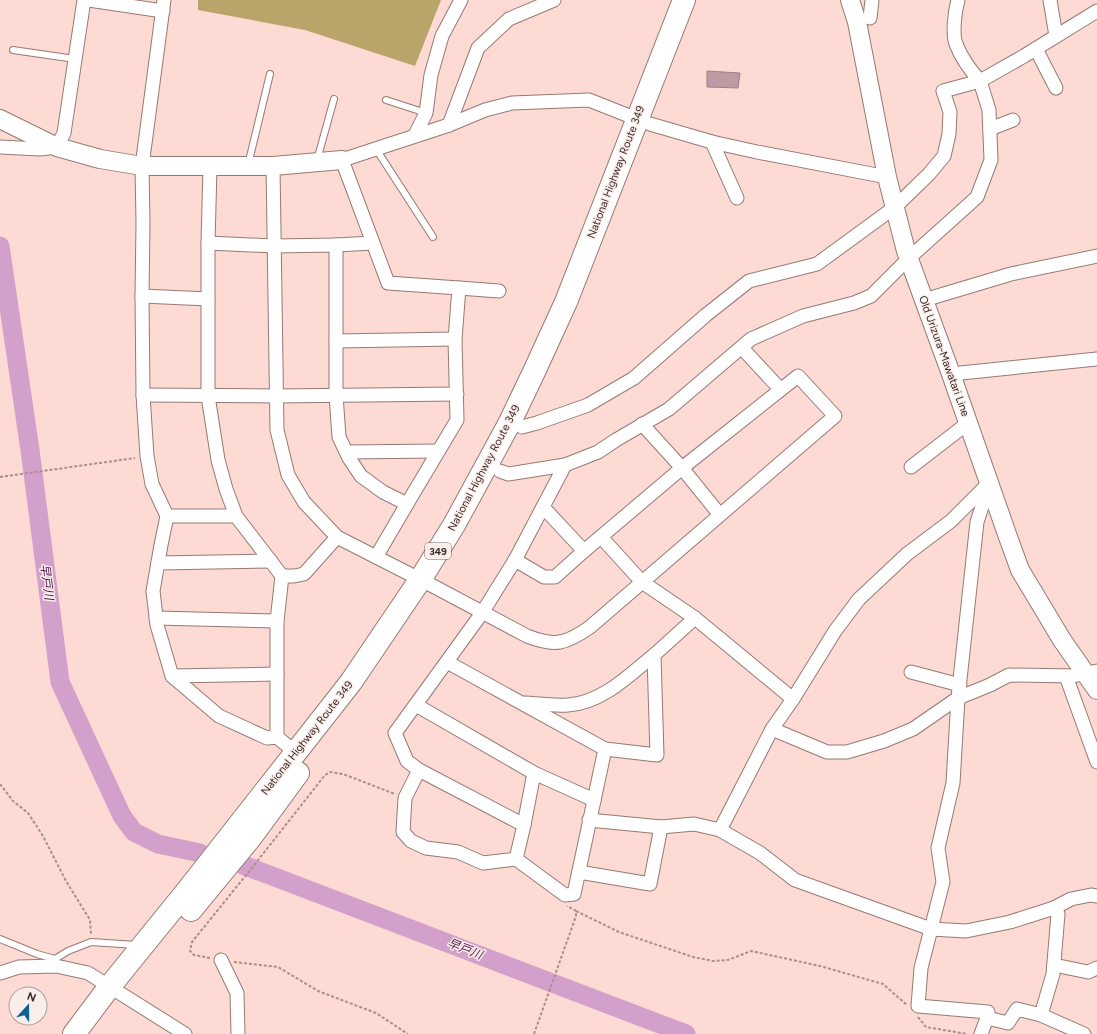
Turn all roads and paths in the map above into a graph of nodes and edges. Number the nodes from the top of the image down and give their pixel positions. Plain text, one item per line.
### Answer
1 (84, 0) edge
2 (89, 0) edge
3 (461, 0) edge
4 (554, 0) edge
5 (684, 0) edge
6 (698, 0) edge
7 (850, 0) edge
8 (872, 0) edge
9 (958, 0) edge
10 (1050, 0) edge
11 (164, 5) edge
12 (1097, 11) edge
13 (870, 18) dead end
14 (1056, 36) junction
15 (1036, 49) junction
16 (12, 50) dead end
17 (75, 59) junction
18 (270, 74) dead end
19 (980, 81) junction
20 (1056, 88) dead end
21 (334, 99) dead end
22 (386, 100) dead end
23 (426, 113) junction
24 (0, 119) edge
25 (1013, 120) dead end
26 (644, 121) junction
27 (449, 125) junction
28 (990, 129) junction
29 (414, 135) junction
30 (712, 142) junction
31 (0, 147) edge
32 (57, 147) junction
33 (376, 149) junction
34 (342, 160) junction
35 (316, 163) junction
36 (142, 166) junction
37 (248, 166) junction
38 (273, 166) junction
39 (210, 167) junction
40 (887, 177) junction
41 (737, 198) dead end
42 (895, 207) junction
43 (433, 237) dead end
44 (208, 243) junction
45 (373, 243) junction
46 (336, 245) junction
47 (274, 246) junction
48 (1097, 256) edge
49 (908, 258) junction
50 (459, 288) junction
51 (499, 291) dead end
52 (142, 296) junction
53 (208, 299) junction
54 (924, 300) junction
55 (455, 339) junction
56 (336, 341) junction
57 (742, 348) junction
58 (1097, 359) edge
59 (951, 374) junction
60 (780, 390) junction
61 (457, 394) junction
62 (143, 395) junction
63 (336, 395) junction
64 (208, 396) junction
65 (275, 396) junction
66 (968, 423) junction
67 (642, 424) junction
68 (522, 427) junction
69 (438, 451) junction
70 (346, 452) junction
71 (147, 456) junction
72 (565, 465) junction
73 (682, 468) junction
74 (911, 468) dead end
75 (500, 471) junction
76 (0, 477) edge
77 (989, 483) junction
78 (407, 504) junction
79 (543, 507) junction
80 (720, 515) junction
81 (167, 516) junction
82 (236, 516) junction
83 (337, 537) junction
84 (601, 537) junction
85 (584, 551) junction
86 (376, 557) junction
87 (515, 560) junction
88 (270, 561) junction
89 (158, 563) junction
90 (282, 576) junction
91 (642, 582) junction
92 (427, 583) junction
93 (482, 613) junction
94 (156, 618) junction
95 (695, 618) junction
96 (277, 621) junction
97 (654, 655) junction
98 (447, 662) junction
99 (911, 672) dead end
100 (1092, 672) edge
101 (277, 674) junction
102 (172, 676) junction
103 (1066, 676) junction
104 (1097, 690) edge
105 (959, 691) junction
106 (794, 699) junction
107 (522, 703) junction
108 (416, 705) junction
109 (569, 705) junction
110 (564, 727) junction
111 (772, 729) junction
112 (277, 737) junction
113 (605, 749) junction
114 (296, 753) junction
115 (1097, 762) edge
116 (419, 770) junction
117 (534, 773) junction
118 (0, 784) edge
119 (405, 798) junction
120 (594, 800) junction
121 (589, 820) junction
122 (524, 825) junction
123 (661, 827) junction
124 (720, 830) junction
125 (516, 859) junction
126 (578, 872) junction
127 (1097, 896) edge
128 (563, 904) dead end
129 (1054, 908) junction
130 (576, 911) junction
131 (931, 929) junction
132 (0, 939) edge
133 (91, 942) junction
134 (143, 946) junction
135 (221, 960) junction
136 (56, 962) junction
137 (1054, 965) junction
138 (1097, 968) edge
139 (0, 973) edge
140 (116, 990) junction
141 (911, 1009) dead end
142 (916, 1015) dead end
143 (1041, 1015) junction
144 (987, 1018) junction
145 (74, 1034) edge
146 (92, 1034) edge
147 (185, 1034) edge
148 (238, 1034) edge
149 (408, 1034) edge
150 (534, 1034) edge
151 (967, 1034) edge
152 (981, 1034) edge
153 (1084, 1034) edge

1 - 17 street
2 - 11 street
3 - 23 street
4 - 27 street
5 - 26 highway, National Highway Route 349 / 349
6 - 26 highway, National Highway Route 349 / 349
7 - 40 street, Old Urizura-Mawatari Line
8 - 13 street
9 - 19 street
10 - 14 street
11 - 36 street
12 - 14 street
14 - 15 street
15 - 19 street
15 - 20 street
16 - 17 lane
17 - 32 street
18 - 37 lane
19 - 28 street
19 - 42 street
21 - 35 lane
22 - 23 lane
23 - 29 street
24 - 32 street
25 - 28 street
26 - 27 street
26 - 30 street
26 - 68 highway, National Highway Route 349 / 349
26 - 92 highway, National Highway Route 349 / 349
27 - 29 street
28 - 49 street
29 - 33 street
30 - 40 street
30 - 41 street
31 - 32 street
32 - 36 street
33 - 34 street
33 - 43 lane
34 - 35 street
34 - 45 street
35 - 38 street
36 - 39 street
36 - 52 street
37 - 38 street
37 - 39 street
38 - 47 street
39 - 44 street
40 - 42 street, Old Urizura-Mawatari Line
42 - 49 street, Old Urizura-Mawatari Line
42 - 68 street
44 - 47 street
44 - 53 street
45 - 46 street
45 - 50 street
46 - 47 street
46 - 56 street
47 - 65 street
48 - 54 street
49 - 54 street, Old Urizura-Mawatari Line
49 - 57 street
50 - 51 street
50 - 55 street
52 - 53 street
52 - 62 street
53 - 64 street
54 - 59 street, Old Urizura-Mawatari Line
55 - 56 street
55 - 61 street
56 - 63 street
57 - 60 street
57 - 67 street
58 - 59 street
59 - 66 street, Old Urizura-Mawatari Line
60 - 73 street
60 - 80 street
61 - 63 street
61 - 69 street
62 - 64 street
62 - 71 street
63 - 65 street
63 - 70 street
64 - 65 street
64 - 82 street
65 - 83 street
66 - 74 street
66 - 77 street, Old Urizura-Mawatari Line
67 - 72 street
67 - 73 street
68 - 75 highway, National Highway Route 349 / 349
69 - 70 street
69 - 78 street
70 - 78 street
71 - 76 path
71 - 81 street
72 - 75 street
72 - 79 street
73 - 80 street
73 - 84 street
75 - 92 highway, National Highway Route 349 / 349
77 - 100 street, Old Urizura-Mawatari Line
77 - 105 street
77 - 106 street
78 - 86 street
79 - 85 street
79 - 87 street
80 - 91 street
81 - 82 street
81 - 89 street
82 - 88 street
83 - 86 street
83 - 90 street
84 - 85 street
84 - 91 street
85 - 87 street
86 - 92 street
87 - 93 street
88 - 89 street
88 - 90 street
89 - 94 street
90 - 96 street
91 - 93 street
91 - 95 street
92 - 93 street
92 - 114 highway, National Highway Route 349 / 349
92 - 140 highway, National Highway Route 349 / 349
93 - 98 street
94 - 96 street
94 - 102 street
95 - 97 street
95 - 106 street
96 - 101 street
97 - 109 street
97 - 113 street
98 - 107 street
98 - 108 street
99 - 105 street
100 - 103 street
100 - 104 street, Old Urizura-Mawatari Line
101 - 102 street
101 - 112 street
102 - 112 street
103 - 105 street
103 - 115 street
105 - 111 street
105 - 131 street
106 - 111 street
107 - 109 street
107 - 110 street
108 - 116 street
108 - 117 street
109 - 110 street
110 - 113 street
111 - 124 street
112 - 114 street
113 - 120 street
114 - 134 highway, National Highway Route 349 / 349
116 - 119 street
116 - 122 street
117 - 120 street
117 - 122 street
118 - 133 path
119 - 125 street
119 - 135 path
120 - 121 street
121 - 123 street
121 - 126 street
122 - 125 street
123 - 124 street
123 - 126 street
124 - 131 street
125 - 126 street
127 - 129 street
128 - 130 path
129 - 131 street
129 - 137 street
130 - 141 path
130 - 150 path
131 - 144 street
132 - 136 lane
133 - 134 lane
133 - 136 lane
134 - 140 highway, National Highway Route 349 / 349
135 - 148 street
135 - 149 path
136 - 139 street
136 - 140 street
137 - 138 street
137 - 143 street
140 - 145 highway, National Highway Route 349 / 349
140 - 146 highway, National Highway Route 349 / 349
140 - 147 street
142 - 151 path
143 - 144 street
143 - 153 street
144 - 152 street

